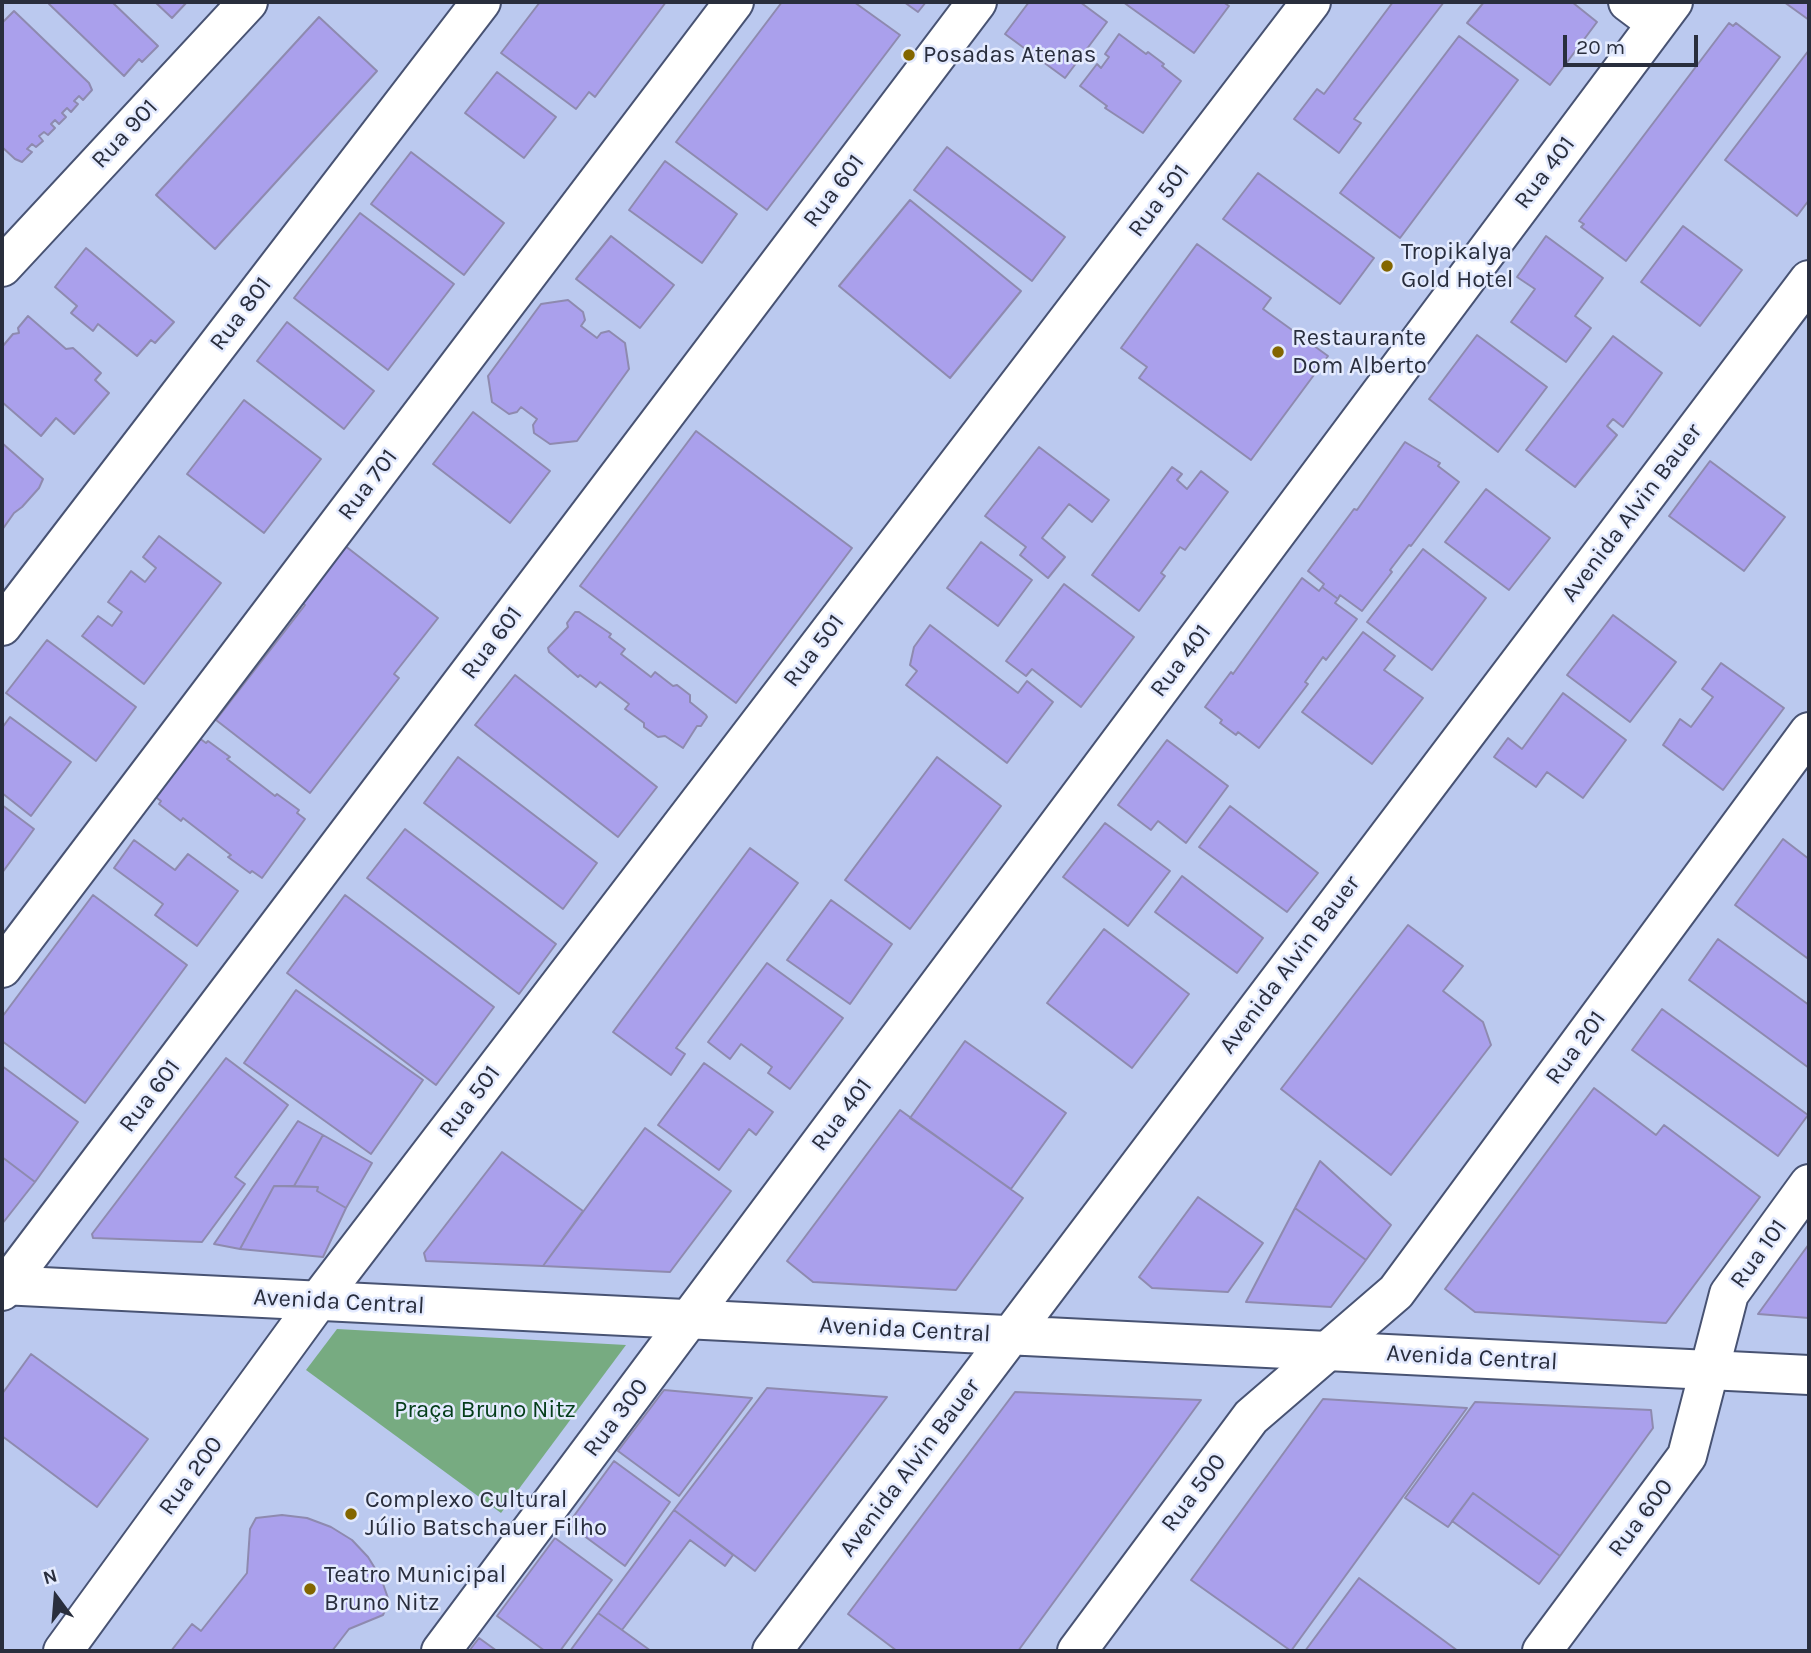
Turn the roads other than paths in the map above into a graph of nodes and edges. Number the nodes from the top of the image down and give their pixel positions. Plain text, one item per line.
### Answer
1 (248, 2) edge
2 (481, 2) edge
3 (734, 2) edge
4 (977, 2) edge
5 (1311, 2) edge
6 (1652, 9) edge
7 (2, 267) edge
8 (1809, 280) edge
9 (2, 626) edge
10 (1809, 732) edge
11 (2, 968) edge
12 (1809, 1184) edge
13 (3, 1287) edge
14 (318, 1301) junction
15 (689, 1320) junction
16 (1009, 1335) junction
17 (1328, 1351) junction
18 (1708, 1370) junction
19 (1809, 1375) edge
20 (63, 1651) edge
21 (441, 1651) edge
22 (772, 1651) edge
23 (1077, 1651) edge
24 (1542, 1651) edge

1 - 7 street, Rua 901
2 - 9 street, Rua 801
3 - 11 street, Rua 701
4 - 13 street, Rua 601
5 - 14 street, Rua 501
6 - 15 street, Rua 401
8 - 16 street, Avenida Alvin Bauer
10 - 17 street, Rua 201
12 - 18 street, Rua 101
13 - 14 street, Avenida Central
14 - 15 street, Avenida Central
14 - 20 street, Rua 200
15 - 16 street, Avenida Central
15 - 21 street, Rua 300
16 - 17 street, Avenida Central
16 - 22 street, Avenida Alvin Bauer
17 - 18 street, Avenida Central
17 - 23 street, Rua 500
18 - 19 street, Avenida Central
18 - 24 street, Rua 600

